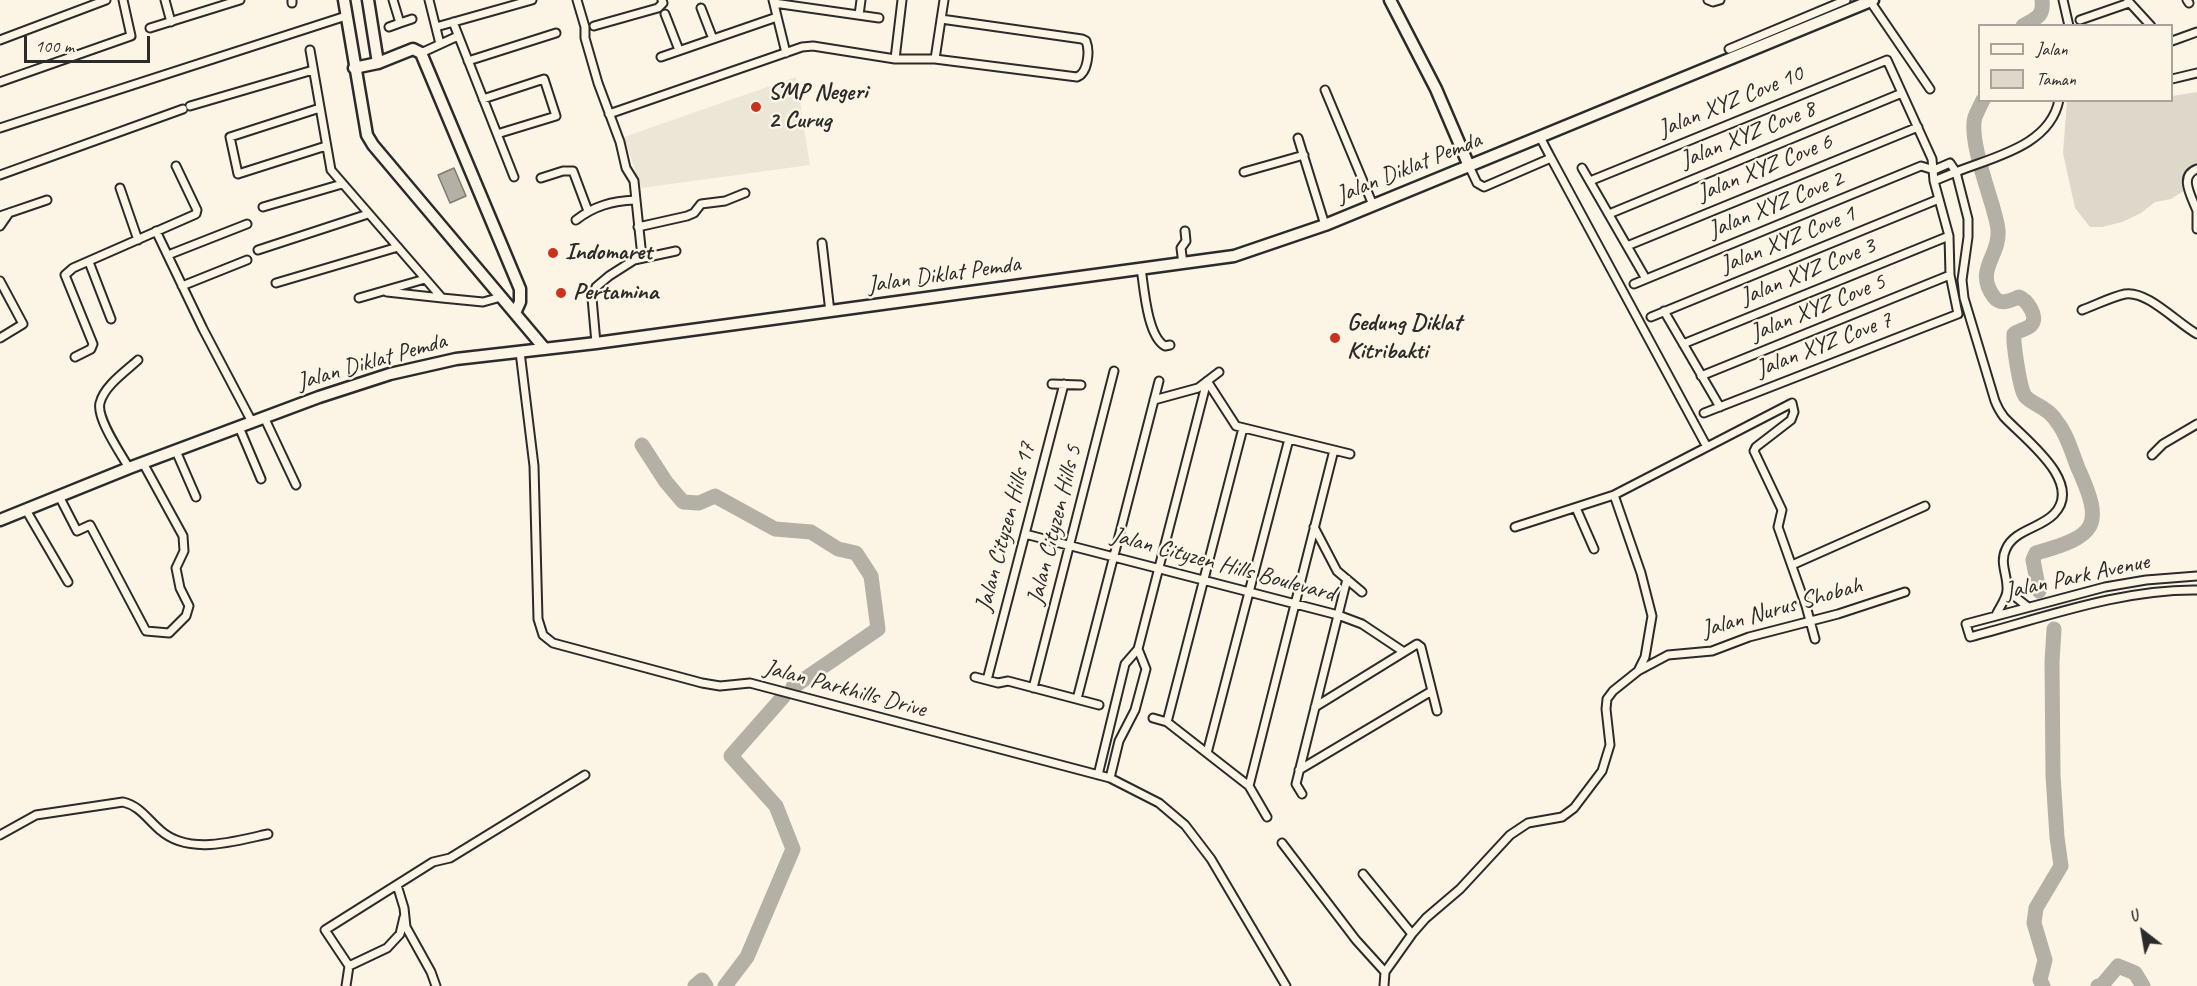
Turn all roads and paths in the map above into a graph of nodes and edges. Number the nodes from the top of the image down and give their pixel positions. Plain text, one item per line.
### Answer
1 (106, 0) edge
2 (123, 0) edge
3 (165, 0) edge
4 (240, 0) edge
5 (344, 0) edge
6 (368, 0) edge
7 (393, 0) edge
8 (429, 0) edge
9 (532, 0) edge
10 (578, 0) edge
11 (662, 0) edge
12 (861, 0) edge
13 (902, 0) edge
14 (944, 0) edge
15 (1390, 0) edge
16 (1708, 0) edge
17 (1720, 0) edge
18 (1846, 0) edge
19 (2063, 0) edge
20 (1872, 1) edge
21 (774, 2) edge
22 (2128, 2) edge
23 (701, 8) dead end
24 (665, 14) dead end
25 (859, 15) junction
26 (346, 16) junction
27 (777, 17) junction
28 (879, 18) dead end
29 (941, 19) junction
30 (412, 20) dead end
31 (2080, 20) dead end
32 (171, 21) junction
33 (1810, 21) junction
34 (453, 22) junction
35 (400, 23) junction
36 (2069, 24) edge
37 (2149, 24) edge
38 (594, 26) dead end
39 (389, 27) dead end
40 (436, 27) junction
41 (150, 28) dead end
42 (2197, 32) edge
43 (556, 33) dead end
44 (1777, 34) junction
45 (458, 36) junction
46 (713, 39) junction
47 (0, 40) edge
48 (2173, 41) edge
49 (440, 44) junction
50 (1729, 49) dead end
51 (310, 50) dead end
52 (680, 50) junction
53 (421, 53) junction
54 (786, 53) junction
55 (661, 57) dead end
56 (895, 59) junction
57 (935, 59) junction
58 (468, 61) junction
59 (376, 63) junction
60 (356, 68) junction
61 (313, 70) junction
62 (2197, 73) edge
63 (2173, 79) edge
64 (0, 82) edge
65 (1930, 89) dead end
66 (1325, 90) dead end
67 (1902, 93) junction
68 (483, 99) junction
69 (2058, 102) edge
70 (190, 106) dead end
71 (320, 108) junction
72 (183, 109) dead end
73 (609, 114) junction
74 (1918, 127) junction
75 (0, 128) edge
76 (497, 134) junction
77 (1540, 137) junction
78 (1298, 138) dead end
79 (327, 147) junction
80 (1304, 155) junction
81 (1551, 158) junction
82 (176, 166) dead end
83 (1469, 166) junction
84 (1582, 168) dead end
85 (1934, 170) junction
86 (2197, 170) edge
87 (1244, 172) dead end
88 (1956, 172) junction
89 (0, 175) edge
90 (514, 177) dead end
91 (541, 178) dead end
92 (1590, 181) junction
93 (1934, 181) junction
94 (342, 184) junction
95 (120, 188) dead end
96 (745, 193) dead end
97 (1939, 199) junction
98 (47, 200) dead end
99 (635, 200) junction
100 (1373, 205) junction
101 (263, 207) dead end
102 (588, 211) junction
103 (2197, 212) edge
104 (9, 213) junction
105 (369, 214) junction
106 (1609, 214) junction
107 (0, 216) edge
108 (576, 220) dead end
109 (247, 224) dead end
110 (1325, 225) junction
111 (0, 226) edge
112 (639, 227) junction
113 (2197, 229) edge
114 (156, 231) junction
115 (1185, 231) dead end
116 (1949, 236) junction
117 (138, 240) junction
118 (822, 243) dead end
119 (1627, 246) junction
120 (398, 247) junction
121 (258, 249) dead end
122 (676, 251) dead end
123 (168, 255) junction
124 (642, 257) junction
125 (247, 260) dead end
126 (89, 262) junction
127 (1183, 264) junction
128 (1142, 268) junction
129 (1950, 275) junction
130 (425, 279) junction
131 (1646, 279) junction
132 (0, 280) edge
133 (276, 283) dead end
134 (1634, 284) dead end
135 (182, 286) junction
136 (1, 290) edge
137 (382, 291) junction
138 (501, 297) junction
139 (359, 298) dead end
140 (442, 298) junction
141 (2082, 310) dead end
142 (1664, 311) junction
143 (830, 312) junction
144 (515, 314) junction
145 (1651, 317) dead end
146 (111, 319) dead end
147 (2197, 334) edge
148 (0, 338) edge
149 (596, 343) junction
150 (1683, 344) junction
151 (1170, 345) dead end
152 (545, 349) junction
153 (520, 352) junction
154 (75, 357) dead end
155 (138, 360) dead end
156 (1114, 371) dead end
157 (1219, 372) dead end
158 (1701, 376) junction
159 (1159, 381) dead end
160 (1207, 381) junction
161 (1052, 384) dead end
162 (1064, 384) junction
163 (1081, 385) dead end
164 (1154, 400) junction
165 (1719, 407) junction
166 (1704, 413) dead end
167 (264, 417) junction
168 (252, 422) junction
169 (2197, 424) edge
170 (239, 428) junction
171 (1243, 428) junction
172 (1289, 439) junction
173 (1707, 447) junction
174 (1334, 450) junction
175 (176, 451) junction
176 (1350, 454) dead end
177 (2152, 455) dead end
178 (142, 463) junction
179 (129, 468) junction
180 (261, 479) dead end
181 (296, 485) dead end
182 (1614, 495) junction
183 (59, 496) junction
184 (196, 497) dead end
185 (1926, 506) dead end
186 (1576, 508) junction
187 (26, 510) junction
188 (0, 520) edge
189 (1314, 527) junction
190 (1515, 527) dead end
191 (1025, 534) junction
192 (1070, 546) junction
193 (1593, 549) dead end
194 (1113, 557) junction
195 (1792, 565) junction
196 (1159, 569) junction
197 (2197, 576) edge
198 (1347, 579) junction
199 (1204, 580) junction
200 (68, 582) dead end
201 (2197, 590) edge
202 (2008, 591) junction
203 (1249, 592) junction
204 (1362, 592) dead end
205 (1905, 592) dead end
206 (1295, 604) junction
207 (2028, 607) junction
208 (1338, 615) junction
209 (1996, 615) junction
210 (1811, 621) junction
211 (1815, 639) dead end
212 (1138, 649) junction
213 (1404, 652) junction
214 (1638, 671) junction
215 (975, 677) dead end
216 (987, 680) junction
217 (1033, 688) junction
218 (1430, 692) junction
219 (1077, 699) junction
220 (1099, 705) dead end
221 (1315, 707) junction
222 (1437, 711) dead end
223 (1153, 718) dead end
224 (1167, 722) junction
225 (1207, 753) junction
226 (1299, 770) junction
227 (585, 775) dead end
228 (1098, 775) junction
229 (1110, 778) junction
230 (1249, 786) junction
231 (1302, 794) dead end
232 (1267, 817) dead end
233 (268, 834) dead end
234 (0, 835) edge
235 (1281, 843) dead end
236 (1363, 874) dead end
237 (396, 885) junction
238 (405, 916) junction
239 (1412, 934) junction
240 (349, 966) junction
241 (1385, 972) junction
242 (346, 986) edge
243 (436, 986) edge
244 (1286, 986) edge
245 (1384, 986) edge

1 - 47 street
2 - 64 street
3 - 32 street
4 - 32 street
5 - 26 street
6 - 59 street
7 - 35 street
8 - 40 street
9 - 34 street
10 - 73 street
11 - 38 street
12 - 25 street
13 - 56 street
14 - 29 street
15 - 83 street
16 - 17 street
18 - 33 street
19 - 36 street
20 - 33 street, Jalan Diklat Pemda
20 - 65 street
21 - 25 street
21 - 27 street
22 - 31 street
22 - 37 street
23 - 46 street
24 - 52 street
25 - 28 street
26 - 60 street
26 - 75 street
27 - 46 street
27 - 54 street
29 - 57 street
29 - 57 street
30 - 35 street
32 - 41 street
33 - 44 street, Jalan Diklat Pemda
34 - 40 street
34 - 45 street
35 - 39 street
40 - 49 street
42 - 48 street
43 - 58 street
44 - 50 street
44 - 77 street, Jalan Diklat Pemda
45 - 49 street
45 - 58 street
46 - 52 street
49 - 53 street
51 - 61 street
52 - 55 street
53 - 59 street
53 - 144 street
54 - 56 street
54 - 73 street
56 - 57 street
58 - 68 street
59 - 60 street
60 - 138 street
61 - 70 street
61 - 71 street
62 - 63 street
66 - 100 street
67 - 74 street
67 - 92 street, Jalan XYZ Cove 10
67 - 106 street, Jalan XYZ Cove 8
68 - 76 street
68 - 76 street
69 - 88 street
71 - 79 street
71 - 79 street
72 - 89 street
73 - 99 street
74 - 85 street
74 - 119 street, Jalan XYZ Cove 6
76 - 90 street
77 - 81 street
77 - 83 street, Jalan Diklat Pemda
78 - 80 street
79 - 94 street
80 - 87 street
80 - 110 street
81 - 83 street
81 - 173 street
82 - 114 street
83 - 100 street, Jalan Diklat Pemda
84 - 92 street
85 - 88 street, Jalan XYZ Cove 2
85 - 93 street
85 - 131 street, Jalan XYZ Cove 2
86 - 103 street
88 - 93 street
88 - 202 street
91 - 102 street
92 - 106 street
93 - 97 street
94 - 101 street
94 - 105 street
95 - 117 street
96 - 112 street
97 - 116 street
97 - 142 street, Jalan XYZ Cove 1
98 - 104 street
99 - 102 street
99 - 112 street
100 - 110 street, Jalan Diklat Pemda
102 - 108 street
103 - 113 street
104 - 107 street
104 - 111 street
105 - 120 street
105 - 121 street
106 - 119 street
109 - 123 street
110 - 127 street, Jalan Diklat Pemda
112 - 124 street
114 - 117 street
114 - 123 street
115 - 127 street
116 - 129 street
116 - 150 street, Jalan XYZ Cove 3
117 - 126 street
118 - 143 street
119 - 131 street
120 - 130 street
120 - 133 street
122 - 124 street
123 - 135 street
124 - 149 street
125 - 135 street
126 - 146 street
126 - 154 street
127 - 128 street, Jalan Diklat Pemda
128 - 143 street, Jalan Diklat Pemda
128 - 151 street
129 - 158 street, Jalan XYZ Cove 5
129 - 165 street, Jalan XYZ Cove 7
130 - 137 street
130 - 140 street
131 - 134 street, Jalan XYZ Cove 2
132 - 136 street
135 - 168 street
136 - 148 street
137 - 139 street
137 - 140 street
138 - 140 street
138 - 144 street
141 - 147 street
142 - 145 street, Jalan XYZ Cove 1
142 - 150 street
143 - 149 street, Jalan Diklat Pemda
144 - 152 street
149 - 152 street, Jalan Diklat Pemda
150 - 158 street
152 - 153 street, Jalan Diklat Pemda
153 - 167 street, Jalan Diklat Pemda
153 - 228 street, Jalan Parkhills Drive
155 - 179 street
156 - 192 street, Jalan Cityzen Hills 5
157 - 160 street
158 - 165 street
159 - 164 street
160 - 164 street
160 - 171 street
160 - 196 street
161 - 162 street
162 - 163 street
162 - 191 street, Jalan Cityzen Hills 17
164 - 194 street
165 - 166 street, Jalan XYZ Cove 7
167 - 168 street, Jalan Diklat Pemda
167 - 181 street
168 - 170 street, Jalan Diklat Pemda
169 - 177 street
170 - 175 street, Jalan Diklat Pemda
170 - 180 street
171 - 172 street
171 - 199 street
172 - 174 street
172 - 203 street
173 - 182 street
173 - 195 street
174 - 176 street
174 - 189 street
175 - 178 street, Jalan Diklat Pemda
175 - 184 street
178 - 179 street, Jalan Diklat Pemda
178 - 183 street
179 - 183 street, Jalan Diklat Pemda
182 - 186 street
182 - 214 street
183 - 187 street, Jalan Diklat Pemda
185 - 195 street
186 - 190 street
186 - 193 street
187 - 188 street, Jalan Diklat Pemda
187 - 200 street
189 - 198 street
189 - 206 street
191 - 192 street, Jalan Cityzen Hills Boulevard
191 - 216 street, Jalan Cityzen Hills 17
192 - 194 street, Jalan Cityzen Hills Boulevard
192 - 217 street, Jalan Cityzen Hills 5
194 - 196 street, Jalan Cityzen Hills Boulevard
194 - 219 street
195 - 210 street
196 - 199 street, Jalan Cityzen Hills Boulevard
196 - 212 street
197 - 207 street, Jalan Park Avenue
198 - 204 street
198 - 208 street
199 - 203 street, Jalan Cityzen Hills Boulevard
199 - 224 street
201 - 209 street, Jalan Park Avenue
202 - 207 street
202 - 209 street
203 - 206 street, Jalan Cityzen Hills Boulevard
203 - 225 street
205 - 210 street, Jalan Nurus Shobah
206 - 208 street, Jalan Cityzen Hills Boulevard
206 - 230 street
207 - 209 street, Jalan Park Avenue
208 - 213 street, Jalan Cityzen Hills Boulevard
208 - 221 street
210 - 211 street
210 - 214 street, Jalan Nurus Shobah
212 - 228 street
212 - 229 street
213 - 218 street
213 - 221 street
214 - 239 street, Jalan Nurus Shobah
215 - 216 street
216 - 217 street
217 - 219 street
218 - 222 street
218 - 226 street
219 - 220 street
221 - 226 street
223 - 224 street
224 - 225 street
225 - 230 street
226 - 231 street
227 - 237 street
228 - 229 street, Jalan Parkhills Drive
229 - 244 street, Jalan Parkhills Drive
230 - 232 street
233 - 234 street
235 - 241 street
236 - 239 street
237 - 238 street
237 - 240 street
238 - 240 street
238 - 243 street
239 - 241 street, Jalan Nurus Shobah
240 - 242 street
241 - 245 street

